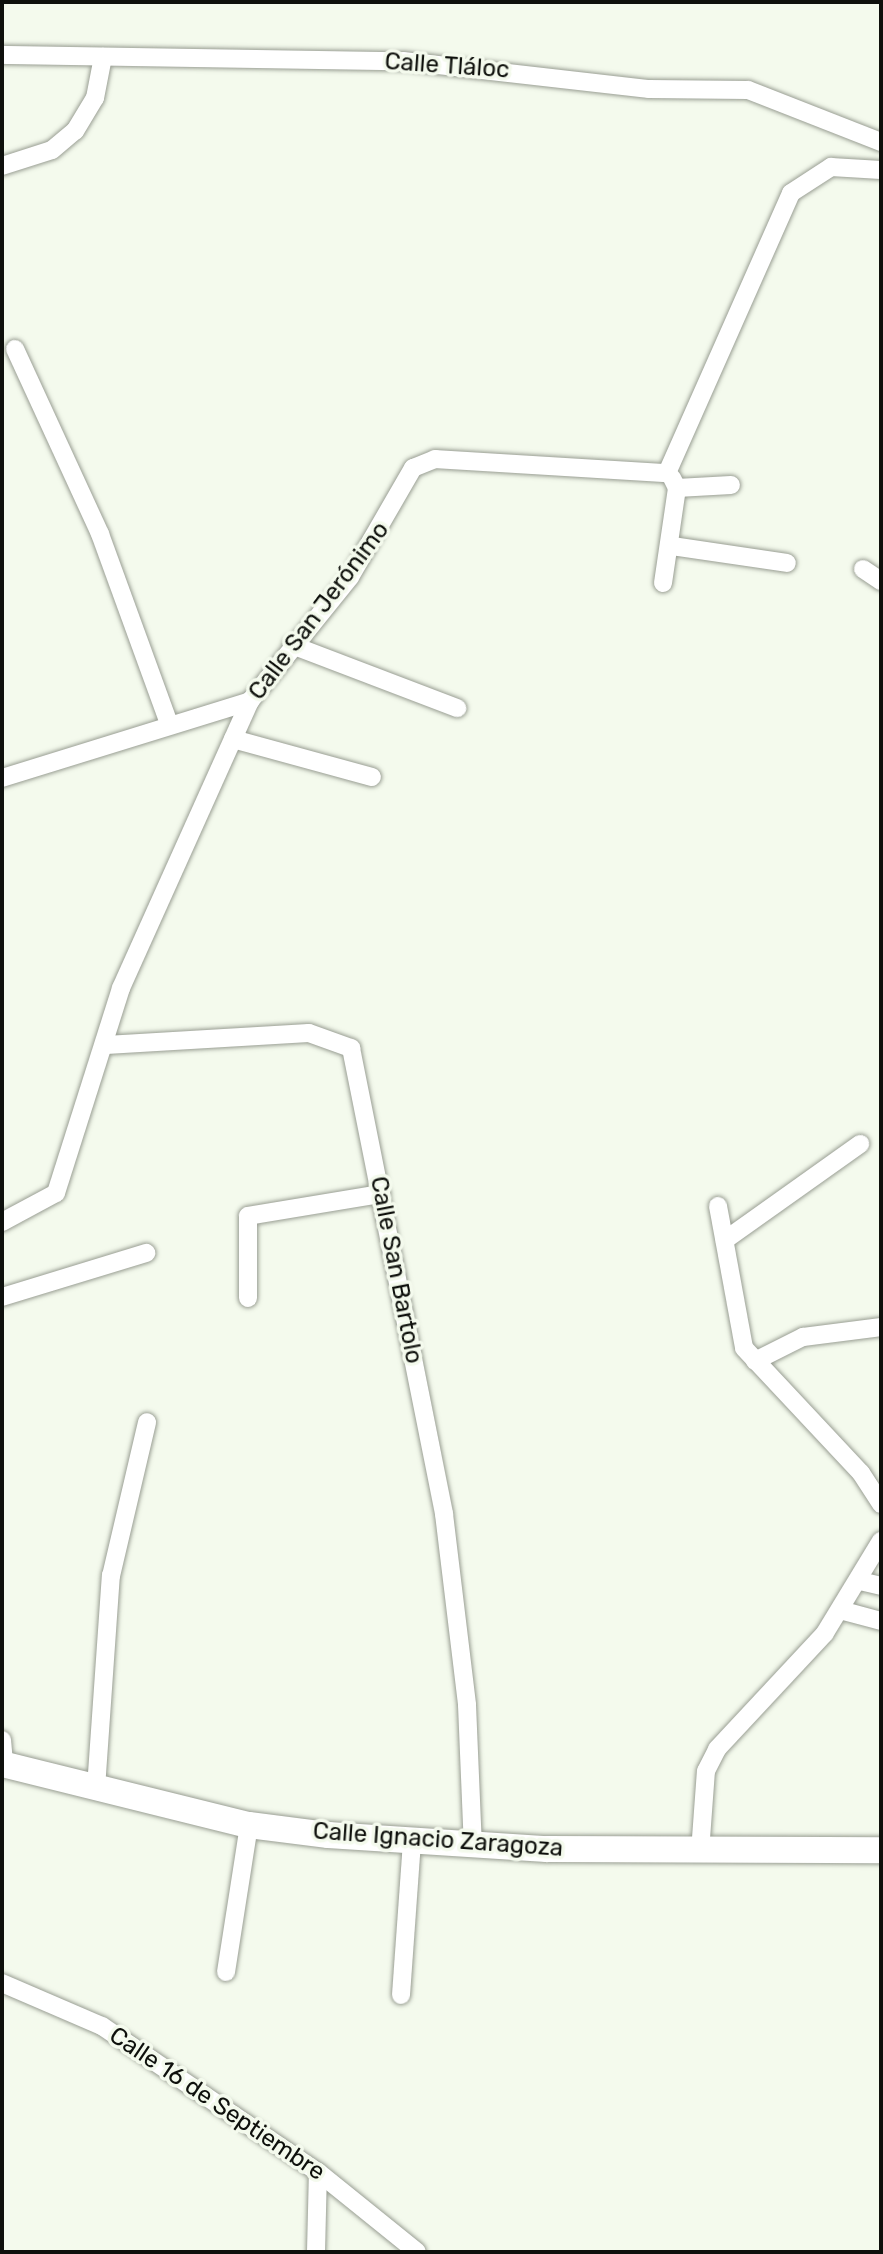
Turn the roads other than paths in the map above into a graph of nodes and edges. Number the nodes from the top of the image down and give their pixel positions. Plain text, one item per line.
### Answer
1 (2, 55) edge
2 (103, 57) junction
3 (881, 142) edge
4 (2, 166) edge
5 (881, 170) edge
6 (15, 349) dead end
7 (672, 481) junction
8 (731, 485) dead end
9 (672, 546) junction
10 (787, 563) dead end
11 (863, 569) dead end
12 (881, 581) edge
13 (663, 583) dead end
14 (292, 645) junction
15 (250, 701) junction
16 (457, 708) dead end
17 (169, 724) junction
18 (233, 739) junction
19 (372, 777) dead end
20 (2, 778) edge
21 (106, 1045) junction
22 (860, 1144) dead end
23 (381, 1194) junction
24 (718, 1206) dead end
25 (2, 1222) edge
26 (725, 1240) junction
27 (146, 1253) dead end
28 (2, 1297) edge
29 (248, 1298) dead end
30 (881, 1327) edge
31 (755, 1361) junction
32 (147, 1422) dead end
33 (881, 1504) edge
34 (881, 1541) edge
35 (860, 1581) junction
36 (881, 1586) edge
37 (840, 1610) junction
38 (881, 1621) edge
39 (3, 1756) edge
40 (96, 1788) junction
41 (249, 1825) junction
42 (412, 1842) junction
43 (473, 1846) junction
44 (881, 1850) edge
45 (700, 1852) junction
46 (226, 1972) dead end
47 (2, 1983) edge
48 (401, 1995) dead end
49 (318, 2172) junction
50 (316, 2252) edge
51 (417, 2252) edge

1 - 2 street, Calle Tláloc
2 - 3 street, Calle Tláloc
2 - 4 street
5 - 7 street
6 - 17 street
7 - 8 street
7 - 9 street
7 - 14 street, Calle San Jerónimo
9 - 10 street
9 - 13 street
11 - 12 street
14 - 15 street, Calle San Jerónimo
14 - 16 street
15 - 17 street
15 - 18 street, Calle San Jerónimo
17 - 20 street
18 - 19 street
18 - 21 street, Calle San Jerónimo
21 - 23 street, Calle San Bartolo
21 - 25 street
22 - 26 street
23 - 29 street
23 - 43 street, Calle San Bartolo
24 - 26 street
26 - 31 street
27 - 28 street
30 - 31 street
31 - 33 street
32 - 40 street
34 - 35 street
35 - 36 street
35 - 37 street
37 - 38 street
37 - 45 street
39 - 40 street, Calle Ignacio Zaragoza
40 - 41 street, Calle Ignacio Zaragoza
41 - 42 street, Calle Ignacio Zaragoza
41 - 46 street
42 - 43 street, Calle Ignacio Zaragoza
42 - 48 street
43 - 45 street, Calle Ignacio Zaragoza
44 - 45 street, Calle Ignacio Zaragoza
47 - 49 street, Calle 16 de Septiembre
49 - 50 street
49 - 51 street, Calle 16 de Septiembre

